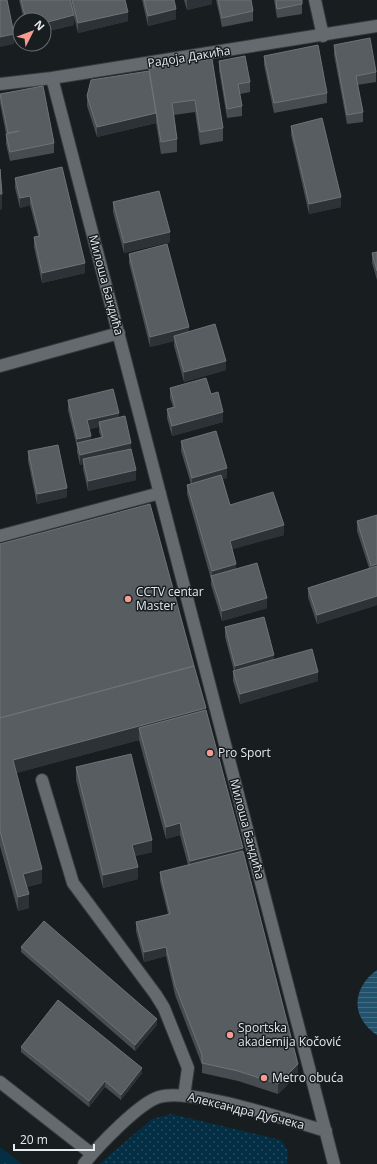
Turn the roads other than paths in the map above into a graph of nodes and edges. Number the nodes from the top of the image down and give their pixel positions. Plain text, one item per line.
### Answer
1 (315, 0) edge
2 (377, 26) edge
3 (323, 36) junction
4 (52, 78) junction
5 (0, 84) edge
6 (118, 333) junction
7 (0, 366) edge
8 (160, 493) junction
9 (0, 536) edge
10 (42, 780) dead end
11 (0, 1082) edge
12 (184, 1096) junction
13 (326, 1131) junction
14 (88, 1159) edge
15 (334, 1164) edge

1 - 3 street
2 - 3 street, Радоја Дакића
3 - 4 street, Радоја Дакића
4 - 5 street, Радоја Дакића
4 - 6 street, Милоша Бандића
6 - 7 street
6 - 8 street, Милоша Бандића
8 - 9 street
8 - 13 street, Милоша Бандића
10 - 12 street
11 - 14 street
12 - 13 street, Александра Дубчека
12 - 14 street, Александра Дубчека
13 - 15 street, Милоша Бандића

